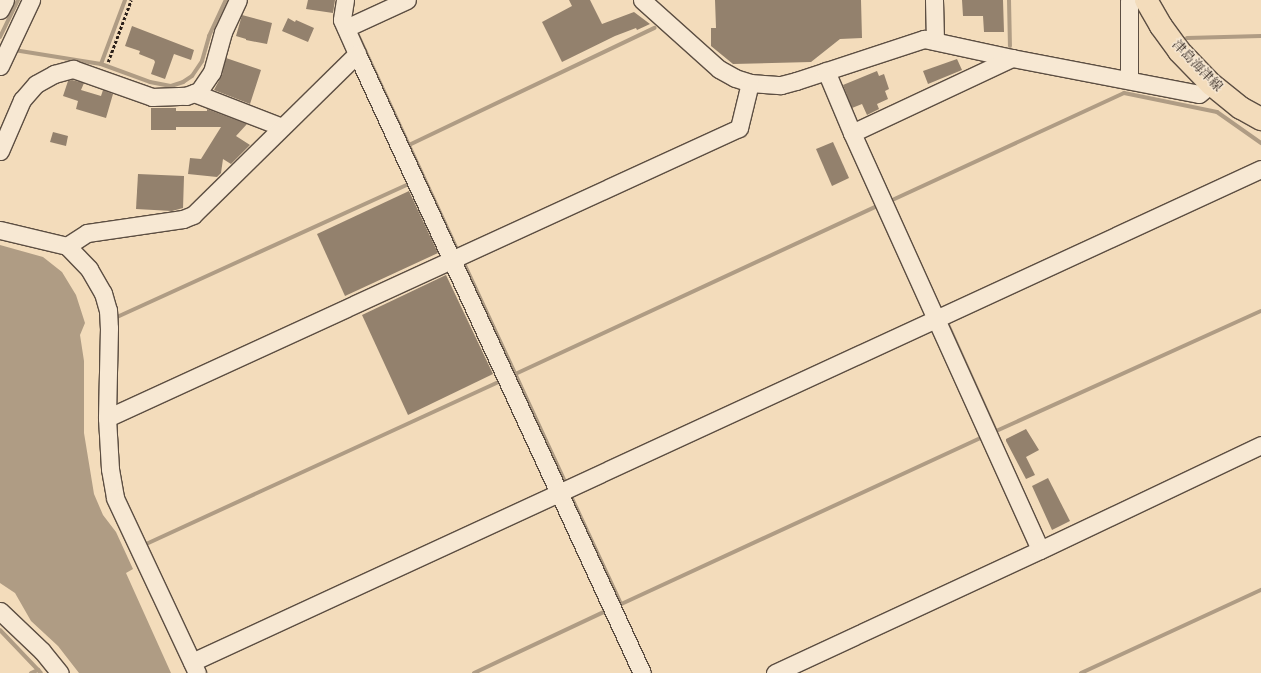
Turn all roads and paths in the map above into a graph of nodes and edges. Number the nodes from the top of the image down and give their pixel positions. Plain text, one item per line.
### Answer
1 (5, 0) edge
2 (32, 0) edge
3 (131, 0) edge
4 (238, 0) edge
5 (345, 0) edge
6 (407, 0) edge
7 (934, 0) edge
8 (1129, 0) edge
9 (1146, 0) edge
10 (646, 2) edge
11 (0, 10) edge
12 (346, 28) junction
13 (935, 41) junction
14 (357, 54) junction
15 (1012, 58) junction
16 (108, 62) dead end
17 (0, 66) edge
18 (826, 71) junction
19 (1129, 80) junction
20 (750, 83) junction
21 (1211, 84) junction
22 (194, 93) junction
23 (1261, 119) edge
24 (282, 127) junction
25 (852, 133) junction
26 (0, 151) edge
27 (1261, 169) edge
28 (0, 230) edge
29 (68, 246) junction
30 (452, 260) junction
31 (935, 320) junction
32 (107, 418) junction
33 (1261, 445) edge
34 (558, 493) junction
35 (1040, 550) junction
36 (0, 611) edge
37 (194, 667) edge
38 (60, 673) edge
39 (642, 673) edge
40 (775, 673) edge

1 - 11 street
2 - 17 street
3 - 16 path
4 - 22 street
5 - 12 street
6 - 12 street
7 - 13 street
8 - 19 street
9 - 21 main road, 津島海津線
10 - 20 street
12 - 14 street
13 - 15 street
13 - 18 street
14 - 24 street
14 - 30 street
15 - 19 street
15 - 25 street
18 - 20 street
18 - 25 street
19 - 21 street
20 - 30 street
21 - 23 main road, 津島海津線
22 - 24 street
22 - 26 street
24 - 29 street
25 - 31 street
27 - 31 street
28 - 29 street
29 - 32 street
30 - 32 street
30 - 34 street
31 - 34 street
31 - 35 street
32 - 37 street
33 - 35 street
34 - 37 street
34 - 39 street
35 - 40 street
36 - 38 street

